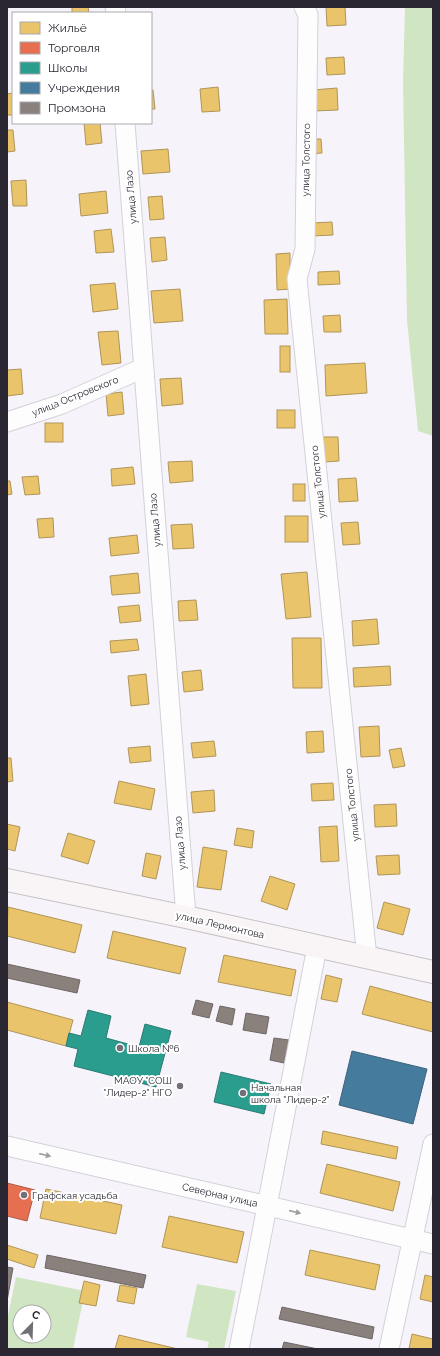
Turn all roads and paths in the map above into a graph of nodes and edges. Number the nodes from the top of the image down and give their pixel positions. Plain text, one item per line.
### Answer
1 (304, 7) edge
2 (125, 124) edge
3 (143, 368) junction
4 (7, 422) edge
5 (7, 880) edge
6 (186, 917) junction
7 (317, 946) junction
8 (367, 958) junction
9 (433, 972) edge
10 (433, 1144) edge
11 (7, 1146) edge
12 (268, 1206) junction
13 (412, 1239) junction
14 (433, 1244) edge
15 (239, 1349) edge
16 (389, 1349) edge

1 - 8 street, улица Толстого
2 - 3 street, улица Лазо
3 - 4 street, улица Островского
3 - 6 street, улица Лазо
5 - 6 main road, улица Лермонтова
6 - 7 main road, улица Лермонтова
7 - 8 main road, улица Лермонтова
7 - 12 street
8 - 9 main road, улица Лермонтова
10 - 13 street
11 -> 12 street, Северная улица
12 -> 13 street, Северная улица
12 - 15 street
13 - 14 street, Северная улица
13 - 16 street

